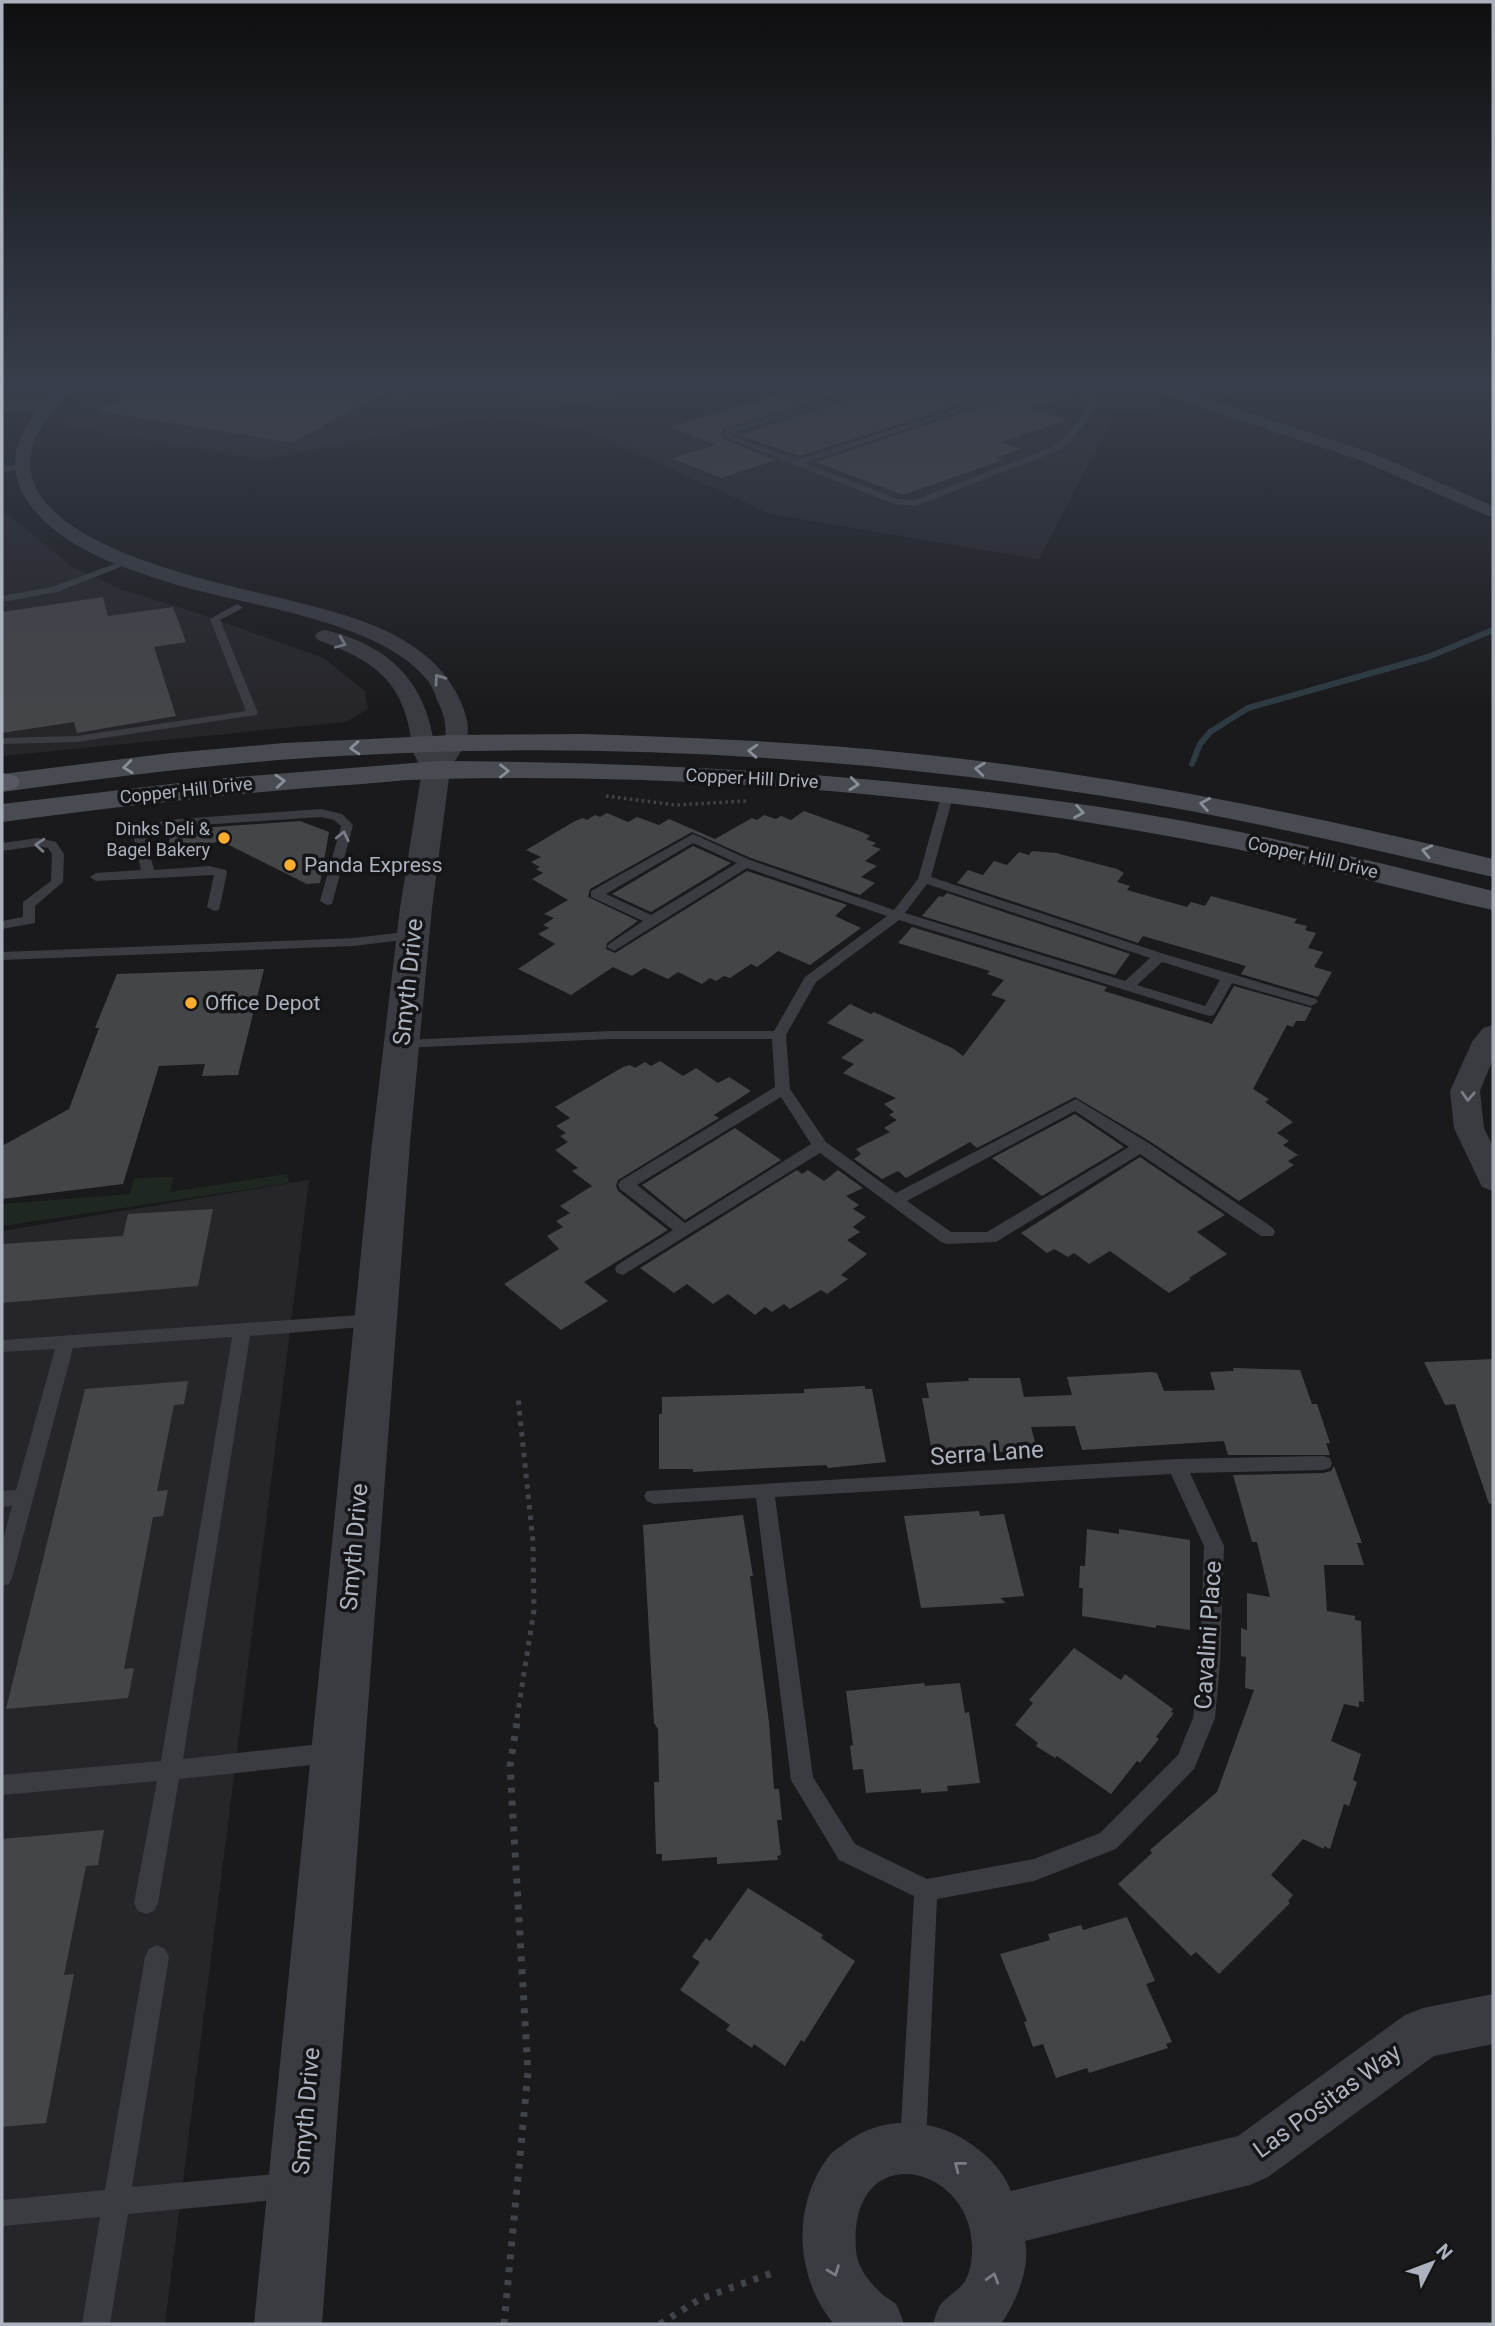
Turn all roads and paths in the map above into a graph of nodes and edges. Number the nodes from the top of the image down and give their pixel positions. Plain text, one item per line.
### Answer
1 (29, 493) edge
2 (873, 493) edge
3 (944, 493) edge
4 (1454, 493) edge
5 (1493, 513) edge
6 (128, 562) junction
7 (211, 589) junction
8 (2, 599) edge
9 (237, 607) junction
10 (2, 741) edge
11 (456, 743) junction
12 (429, 757) junction
13 (3, 782) edge
14 (947, 793) junction
15 (596, 794) dead end
16 (755, 800) dead end
17 (2, 813) edge
18 (2, 847) edge
19 (746, 863) junction
20 (1493, 868) edge
21 (148, 873) junction
22 (96, 877) dead end
23 (924, 879) junction
24 (327, 901) dead end
25 (1493, 901) edge
26 (214, 907) dead end
27 (897, 915) junction
28 (652, 920) junction
29 (2, 925) edge
30 (413, 935) junction
31 (614, 947) dead end
32 (2, 956) edge
33 (1158, 957) junction
34 (1228, 978) junction
35 (1126, 988) junction
36 (1311, 1002) dead end
37 (1493, 1034) edge
38 (779, 1035) junction
39 (402, 1044) junction
40 (783, 1089) junction
41 (1493, 1129) edge
42 (820, 1146) junction
43 (1141, 1146) junction
44 (1489, 1170) edge
45 (897, 1200) junction
46 (685, 1231) junction
47 (1267, 1232) dead end
48 (623, 1269) dead end
49 (374, 1321) junction
50 (242, 1330) junction
51 (66, 1342) junction
52 (2, 1346) edge
53 (518, 1398) dead end
54 (1323, 1463) dead end
55 (1177, 1466) junction
56 (765, 1491) junction
57 (654, 1496) dead end
58 (24, 1497) junction
59 (2, 1499) edge
60 (2, 1576) edge
61 (337, 1752) junction
62 (170, 1769) junction
63 (2, 1785) edge
64 (926, 1890) junction
65 (146, 1903) dead end
66 (157, 1957) dead end
67 (1493, 2019) edge
68 (913, 2146) junction
69 (300, 2185) junction
70 (116, 2202) junction
71 (2, 2213) edge
72 (996, 2221) junction
73 (775, 2272) dead end
74 (966, 2323) edge
75 (96, 2324) edge
76 (288, 2324) edge
77 (504, 2324) edge
78 (660, 2324) edge
79 (876, 2324) edge

1 - 6 street
2 - 3 lane
4 - 5 street
6 - 7 street
6 - 8 lane
7 - 9 street
11 -> 7 street
9 - 10 lane
9 -> 12 street
11 - 12 main road, Copper Hill Drive
20 -> 11 main road, Copper Hill Drive
12 -> 13 main road, Copper Hill Drive
12 -> 14 main road, Copper Hill Drive
17 -> 12 main road, Copper Hill Drive
12 - 30 street, Smyth Drive
14 - 23 lane
14 -> 25 main road, Copper Hill Drive
15 - 16 path
29 -> 18 lane
19 - 27 lane
19 - 28 lane
19 - 28 lane
21 - 22 lane
24 -> 21 lane
21 - 26 lane
23 - 27 lane
23 - 33 lane
27 - 35 lane
27 - 38 lane
28 - 31 lane
30 - 32 lane
30 - 39 street, Smyth Drive
33 - 34 lane
33 - 35 lane
34 - 35 lane
34 - 36 lane
37 -> 44 street
38 - 39 lane
38 - 40 lane
39 - 49 street, Smyth Drive
40 - 42 lane
40 - 46 lane
41 - 44 street
42 - 45 lane
42 - 46 lane
43 - 45 lane
43 - 45 lane
43 - 47 lane
46 - 48 lane
49 - 50 lane
49 - 61 street, Smyth Drive
50 - 51 lane
50 - 62 lane
51 - 52 lane
51 - 58 lane
53 - 77 path
54 - 55 lane, Serra Lane
55 - 56 lane, Serra Lane
55 - 64 lane, Cavalini Place
56 - 57 lane, Serra Lane
56 - 64 lane
58 - 59 lane
58 - 60 lane
61 - 62 lane
61 - 69 street, Smyth Drive
62 - 63 lane
62 - 65 lane
64 - 68 lane
66 - 70 lane
67 - 72 street, Las Positas Way
72 -> 68 street
68 -> 79 street
69 - 70 lane
69 - 76 street, Smyth Drive
70 - 71 lane
70 - 75 lane
74 -> 72 street
73 - 78 path

